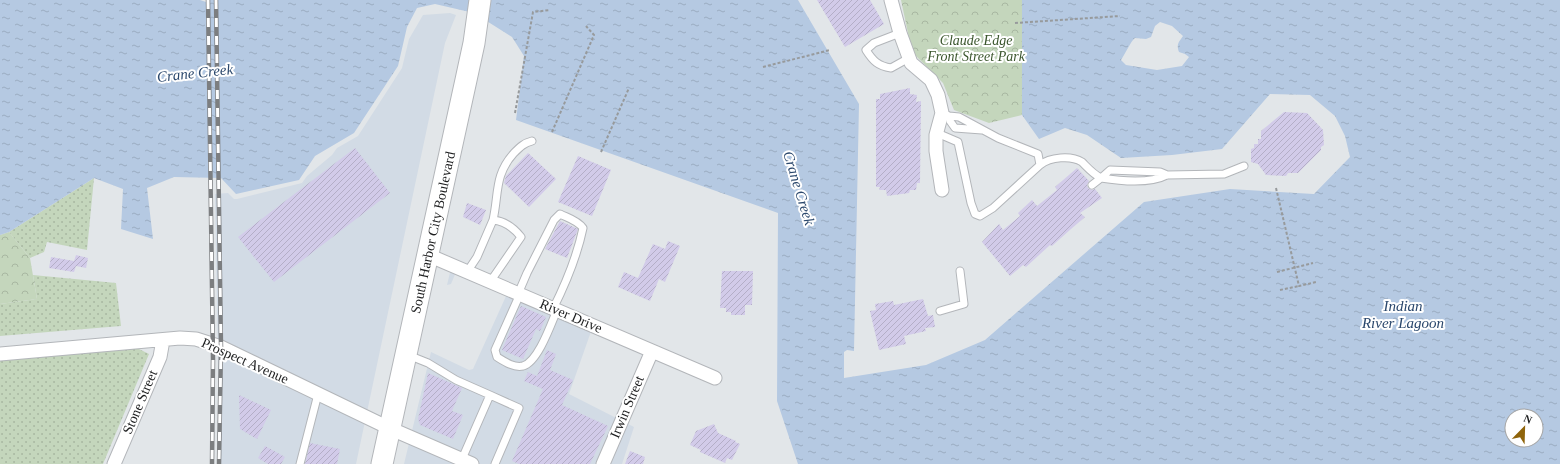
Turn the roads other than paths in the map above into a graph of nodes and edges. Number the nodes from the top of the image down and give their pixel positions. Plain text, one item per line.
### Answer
1 (480, 0) edge
2 (891, 0) edge
3 (900, 33) junction
4 (909, 58) junction
5 (946, 115) junction
6 (983, 130) junction
7 (937, 133) junction
8 (532, 141) dead end
9 (1038, 154) junction
10 (1057, 158) junction
11 (1040, 165) junction
12 (1244, 166) dead end
13 (1101, 178) junction
14 (1092, 185) dead end
15 (942, 190) dead end
16 (493, 220) junction
17 (428, 255) junction
18 (960, 271) dead end
19 (467, 272) junction
20 (490, 282) junction
21 (519, 294) junction
22 (555, 309) junction
23 (940, 311) dead end
24 (163, 340) junction
25 (652, 351) junction
26 (0, 354) edge
27 (406, 354) junction
28 (715, 378) dead end
29 (318, 394) junction
30 (490, 395) junction
31 (389, 428) junction
32 (467, 462) edge
33 (114, 464) edge
34 (300, 464) edge
35 (382, 464) edge
36 (495, 464) edge
37 (603, 464) edge

1 - 17 main road, South Harbor City Boulevard
2 - 3 street
3 - 4 street
3 - 4 lane
4 - 5 street
5 - 6 lane
5 - 6 lane
5 - 7 street
6 - 9 lane
7 - 11 lane
7 - 15 street
8 - 16 lane
9 - 10 lane
9 - 11 lane
10 - 11 lane
10 - 13 lane
12 - 13 lane
13 - 14 lane
16 - 19 lane
16 - 20 lane
17 - 19 street, River Drive
17 - 27 main road, South Harbor City Boulevard
18 - 23 lane
19 - 20 street, River Drive
20 - 21 street, River Drive
21 - 22 street, River Drive
21 - 22 lane
21 - 22 lane
22 - 25 street, River Drive
24 - 26 street, Prospect Avenue
24 - 29 street, Prospect Avenue
24 - 33 street, Stone Street
25 - 28 street, River Drive
25 - 37 street, Irwin Street
27 - 30 lane
27 - 31 main road, South Harbor City Boulevard
29 - 31 street, Prospect Avenue
29 - 34 lane
30 - 32 lane
30 - 36 lane
31 - 32 street, Prospect Avenue
31 - 35 main road, South Harbor City Boulevard

